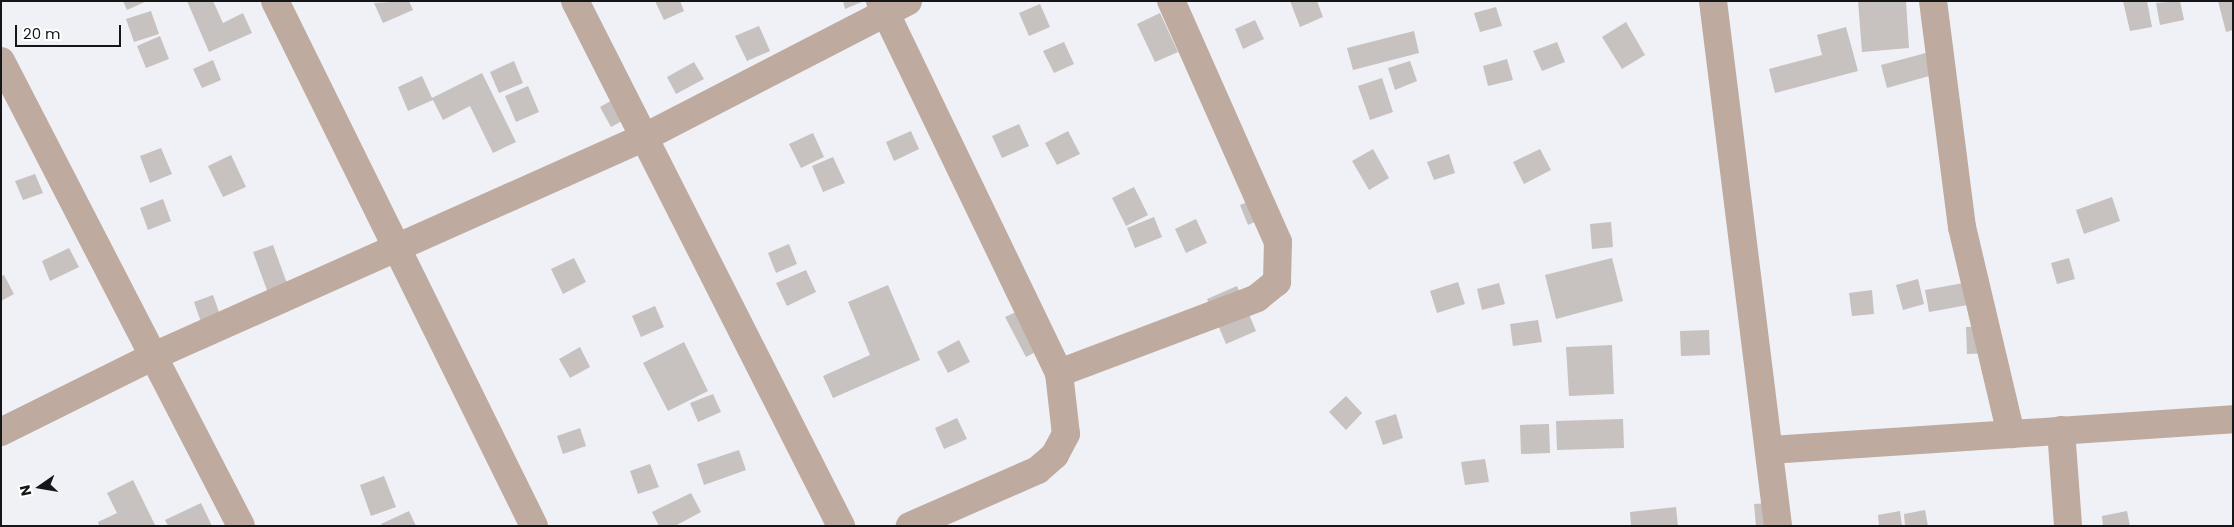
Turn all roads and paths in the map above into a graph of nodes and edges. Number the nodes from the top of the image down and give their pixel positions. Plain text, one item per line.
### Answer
1 (275, 1) edge
2 (575, 1) edge
3 (1171, 1) edge
4 (1713, 1) edge
5 (1933, 1) edge
6 (891, 5) edge
7 (1, 61) edge
8 (645, 137) junction
9 (394, 249) junction
10 (156, 355) junction
11 (1059, 373) junction
12 (2233, 419) edge
13 (2061, 430) junction
14 (1, 432) edge
15 (2011, 434) junction
16 (1771, 450) junction
17 (242, 526) edge
18 (534, 526) edge
19 (841, 526) edge
20 (910, 526) edge
21 (1778, 526) edge
22 (2068, 526) edge

1 - 9 street
2 - 8 street
3 - 11 street
4 - 16 street
5 - 15 street
6 - 8 street
6 - 11 street
7 - 10 street
8 - 9 street
8 - 19 street
9 - 10 street
9 - 18 street
10 - 14 street
10 - 17 street
11 - 20 street
12 - 13 street
13 - 15 street
13 - 22 street
15 - 16 street
16 - 21 street

